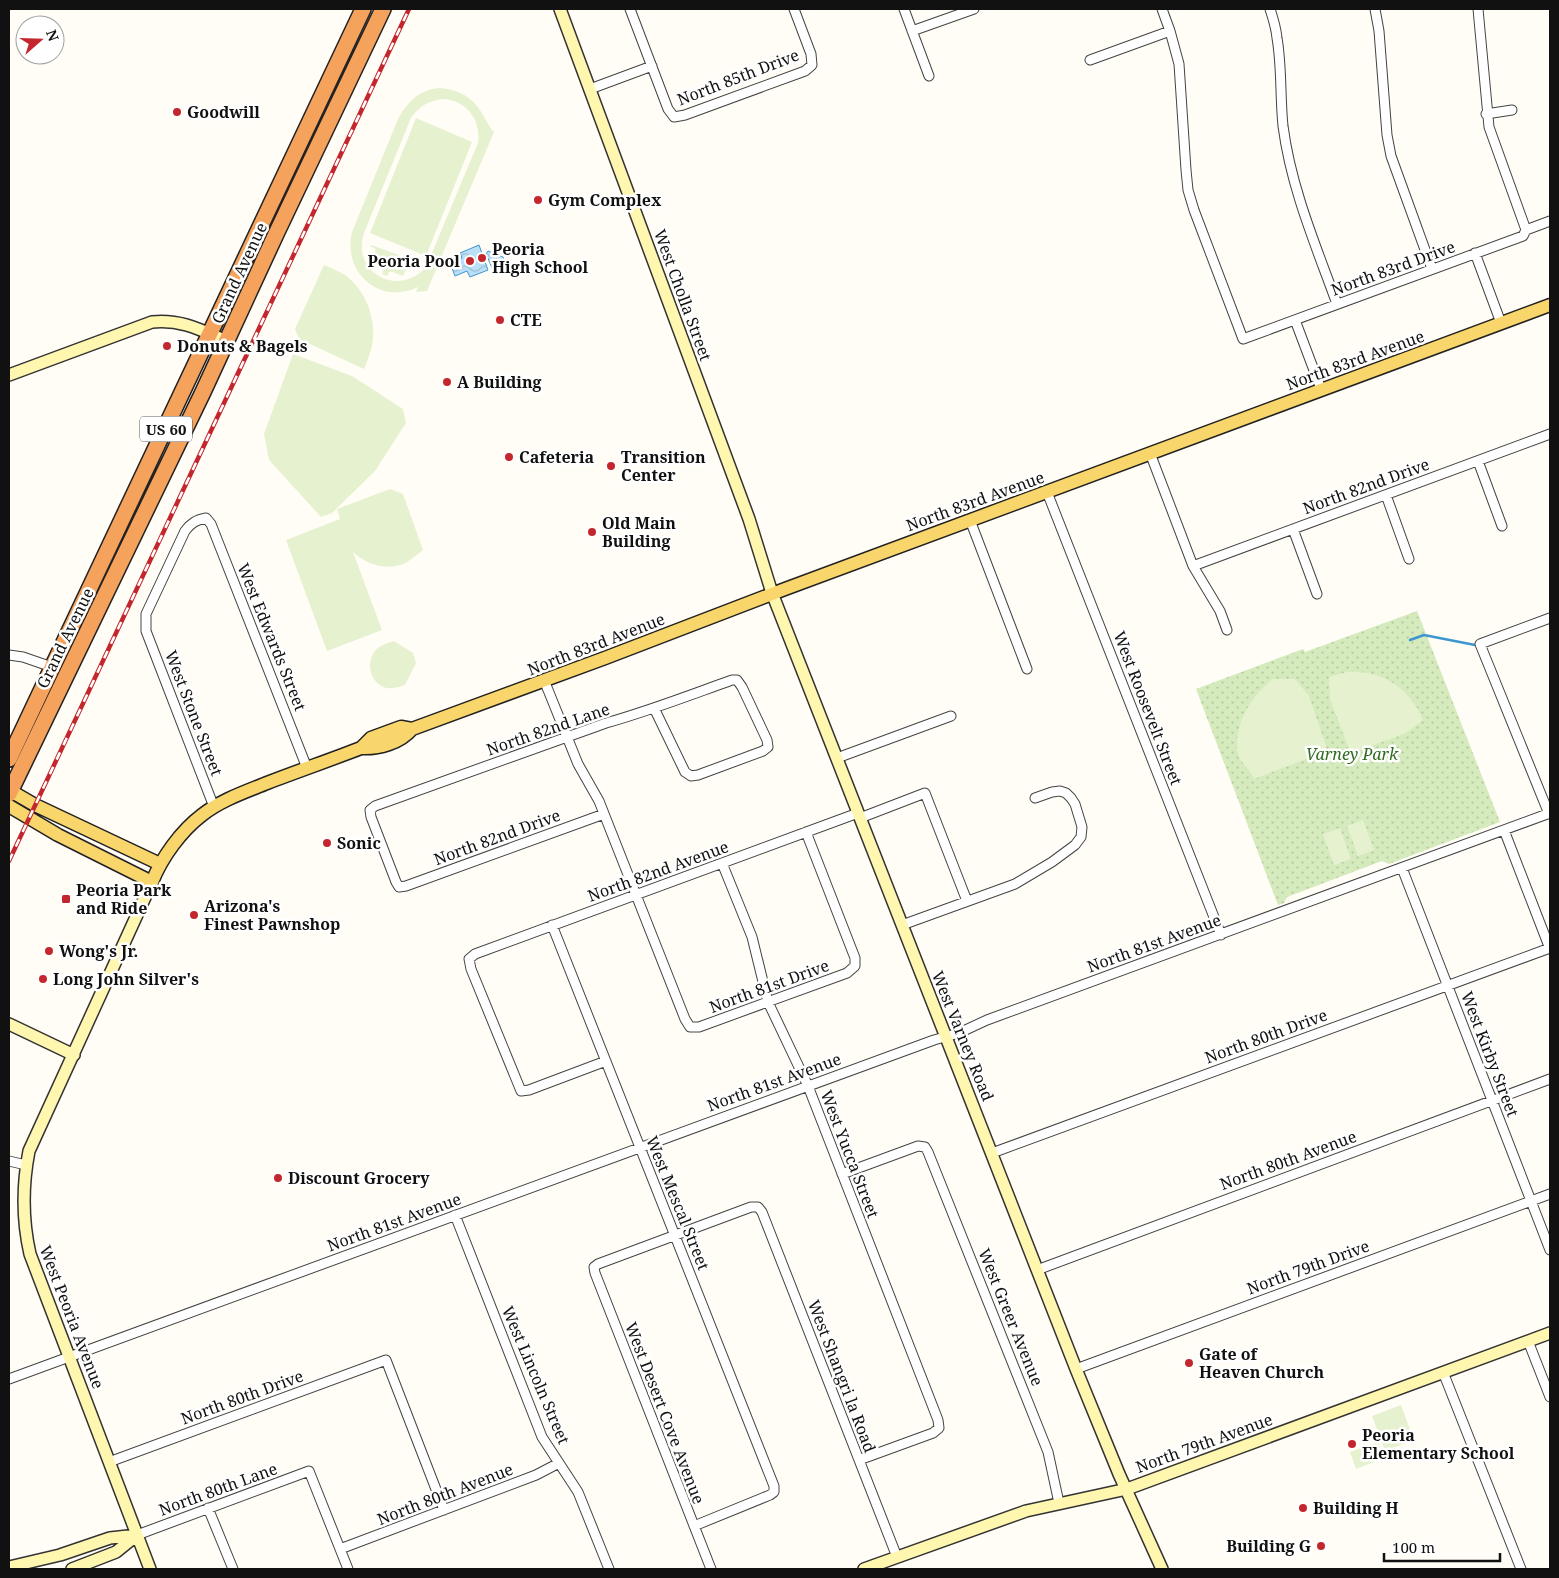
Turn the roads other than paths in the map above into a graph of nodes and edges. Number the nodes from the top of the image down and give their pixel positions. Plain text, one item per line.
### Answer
1 (363, 9) edge
2 (383, 9) edge
3 (560, 9) edge
4 (632, 9) edge
5 (794, 9) edge
6 (904, 9) edge
7 (974, 9) edge
8 (1162, 9) edge
9 (1270, 9) edge
10 (1375, 9) edge
11 (1478, 9) edge
12 (1170, 31) junction
13 (912, 32) junction
14 (1090, 60) dead end
15 (652, 66) junction
16 (929, 76) dead end
17 (590, 89) junction
18 (1512, 110) dead end
19 (1486, 114) junction
20 (283, 180) junction
21 (298, 189) junction
22 (1550, 221) edge
23 (1526, 230) junction
24 (1475, 253) junction
25 (1432, 269) junction
26 (1337, 304) junction
27 (1550, 305) edge
28 (1295, 320) junction
29 (1501, 323) junction
30 (210, 334) junction
31 (226, 342) junction
32 (9, 375) edge
33 (1321, 389) junction
34 (1550, 434) edge
35 (1150, 453) junction
36 (1478, 461) junction
37 (1046, 492) junction
38 (1386, 495) junction
39 (206, 518) joint
40 (970, 520) junction
41 (1502, 526) dead end
42 (1292, 529) junction
43 (1409, 559) dead end
44 (1193, 566) junction
45 (98, 570) junction
46 (114, 577) junction
47 (772, 594) junction
48 (1317, 594) dead end
49 (1550, 618) edge
50 (1226, 630) dead end
51 (9, 655) edge
52 (52, 667) junction
53 (1027, 669) dead end
54 (544, 680) junction
55 (654, 708) junction
56 (951, 716) dead end
57 (566, 737) junction
58 (837, 758) junction
59 (9, 759) edge
60 (307, 768) junction
61 (9, 792) edge
62 (1035, 798) dead end
63 (9, 806) edge
64 (214, 807) junction
65 (604, 814) junction
66 (1550, 814) edge
67 (859, 815) junction
68 (1504, 830) junction
69 (806, 832) junction
70 (722, 863) junction
71 (1402, 868) junction
72 (156, 873) junction
73 (399, 887) joint
74 (636, 894) junction
75 (967, 901) junction
76 (902, 925) junction
77 (552, 926) junction
78 (1221, 935) junction
79 (1550, 948) edge
80 (1447, 985) junction
81 (768, 1002) junction
82 (9, 1024) edge
83 (946, 1036) junction
84 (74, 1055) junction
85 (606, 1061) junction
86 (1550, 1079) edge
87 (808, 1086) junction
88 (1492, 1101) junction
89 (640, 1148) junction
90 (992, 1153) junction
91 (9, 1161) edge
92 (26, 1165) junction
93 (842, 1174) junction
94 (1550, 1194) edge
95 (1531, 1201) junction
96 (455, 1216) junction
97 (675, 1235) junction
98 (1550, 1250) edge
99 (1037, 1270) junction
100 (1550, 1333) edge
101 (1528, 1341) junction
102 (70, 1357) junction
103 (1076, 1369) junction
104 (1443, 1372) junction
105 (9, 1380) edge
106 (1550, 1397) edge
107 (859, 1460) junction
108 (109, 1462) junction
109 (559, 1463) junction
110 (1127, 1488) junction
111 (1059, 1503) junction
112 (208, 1508) junction
113 (444, 1510) junction
114 (694, 1526) junction
115 (137, 1535) junction
116 (340, 1549) junction
117 (897, 1557) junction
118 (9, 1567) edge
119 (72, 1569) edge
120 (150, 1569) edge
121 (232, 1569) edge
122 (348, 1569) edge
123 (609, 1569) edge
124 (711, 1569) edge
125 (864, 1569) edge
126 (1162, 1569) edge
127 (1521, 1569) edge

1 - 20 highway, Grand Avenue / US 60
2 - 21 highway, Grand Avenue / US 60
3 - 17 street, West Cholla Street
4 - 15 street
5 - 15 street, North 85th Drive
6 - 13 street
7 - 13 street
8 - 12 street
9 - 26 street
10 - 25 street
11 - 19 street
12 - 14 street
12 - 28 street, North 83rd Drive
13 - 16 street
15 - 17 street
17 - 47 street, West Cholla Street
18 - 19 street
19 - 23 street
20 - 21 highway
20 - 30 highway, Grand Avenue / US 60
21 - 31 highway, Grand Avenue / US 60
22 - 23 street, North 83rd Drive
23 - 24 street, North 83rd Drive
24 - 25 street, North 83rd Drive
24 - 29 street
25 - 26 street, North 83rd Drive
26 - 28 street, North 83rd Drive
27 - 29 main road, North 83rd Avenue
28 - 33 street
29 - 33 main road, North 83rd Avenue
30 - 31 street
30 - 32 street
30 - 45 highway, Grand Avenue / US 60
31 - 46 highway, Grand Avenue / US 60
33 - 35 main road, North 83rd Avenue
34 - 36 street, North 82nd Drive
35 - 37 main road, North 83rd Avenue
35 - 44 street
36 - 38 street, North 82nd Drive
36 - 41 street
37 - 40 main road, North 83rd Avenue
37 - 78 street, West Roosevelt Street
38 - 42 street, North 82nd Drive
38 - 43 street
39 - 60 street, West Edwards Street
39 - 64 street, West Stone Street
40 - 47 main road, North 83rd Avenue
40 - 53 street
42 - 44 street, North 82nd Drive
42 - 48 street
44 - 50 street
45 - 46 highway
45 - 52 highway, Grand Avenue / US 60
46 - 61 highway, Grand Avenue / US 60
47 - 54 main road, North 83rd Avenue
47 - 58 street, West Varney Road
49 - 66 street
51 - 52 street
52 - 59 highway, Grand Avenue / US 60
54 - 57 street
54 - 60 main road, North 83rd Avenue
55 - 55 street, North 82nd Lane
55 - 57 street, North 82nd Lane
56 - 58 street
57 - 65 street
57 - 73 street, North 82nd Lane
58 - 67 street, West Varney Road
60 - 64 main road, North 83rd Avenue
61 - 72 main road
62 - 75 street
63 - 72 main road
64 - 72 main road, North 83rd Avenue
65 - 73 street, North 82nd Drive
65 - 74 street
66 - 68 street, North 81st Avenue
67 - 69 street, North 82nd Avenue
67 - 75 street, North 82nd Avenue
67 - 76 street, West Varney Road
68 - 71 street, North 81st Avenue
68 - 79 street
69 - 70 street, North 82nd Avenue
69 - 81 street, North 81st Drive
70 - 74 street, North 82nd Avenue
70 - 81 street, West Yucca Street
71 - 78 street, North 81st Avenue
71 - 80 street, West Kirby Street
72 - 84 street, West Peoria Avenue
74 - 77 street, North 82nd Avenue
74 - 81 street, North 81st Drive
75 - 76 street
76 - 83 street, West Varney Road
77 - 85 street, West Mescal Street
77 - 85 street, North 82nd Avenue
78 - 83 street, North 81st Avenue
79 - 80 street, North 80th Drive
80 - 88 street, West Kirby Street
80 - 90 street, North 80th Drive
81 - 87 street, West Yucca Street
82 - 84 street
83 - 87 street, North 81st Avenue
83 - 90 street, West Varney Road
84 - 92 street, West Peoria Avenue
85 - 89 street, West Mescal Street
86 - 88 street, North 80th Avenue
87 - 89 street, North 81st Avenue
87 - 93 street, West Yucca Street
88 - 95 street, West Kirby Street
88 - 99 street, North 80th Avenue
89 - 96 street, North 81st Avenue
89 - 97 street, West Mescal Street
90 - 99 street, West Varney Road
91 - 92 street
92 - 102 street, West Peoria Avenue
93 - 107 street, West Yucca Street
93 - 111 street, West Greer Avenue
94 - 95 street, North 79th Drive
95 - 98 street, West Kirby Street
95 - 103 street, North 79th Drive
96 - 102 street, North 81st Avenue
96 - 109 street, West Lincoln Street
97 - 107 street, West Shangri la Road
97 - 114 street, West Mescal Street
97 - 114 street, West Desert Cove Avenue
99 - 103 street, West Varney Road
100 - 101 street, North 79th Avenue
101 - 104 street, North 79th Avenue
101 - 106 street
102 - 105 street, North 81st Avenue
102 - 108 street, West Peoria Avenue
103 - 110 street, West Varney Road
104 - 110 street, North 79th Avenue
104 - 127 street
107 - 117 street, West Shangri la Road
108 - 113 street, North 80th Drive
108 - 115 street, West Peoria Avenue
109 - 113 street, North 80th Avenue
109 - 123 street, West Lincoln Street
110 - 111 street, North 79th Avenue
110 - 126 street
111 - 117 street, North 79th Avenue
112 - 115 street, North 80th Lane
112 - 116 street, North 80th Lane
112 - 121 street
113 - 116 street, North 80th Avenue
114 - 124 street, West Desert Cove Avenue
115 - 118 street
115 - 119 street
115 - 120 street, West Peoria Avenue
116 - 122 street
117 - 125 street, North 79th Avenue

